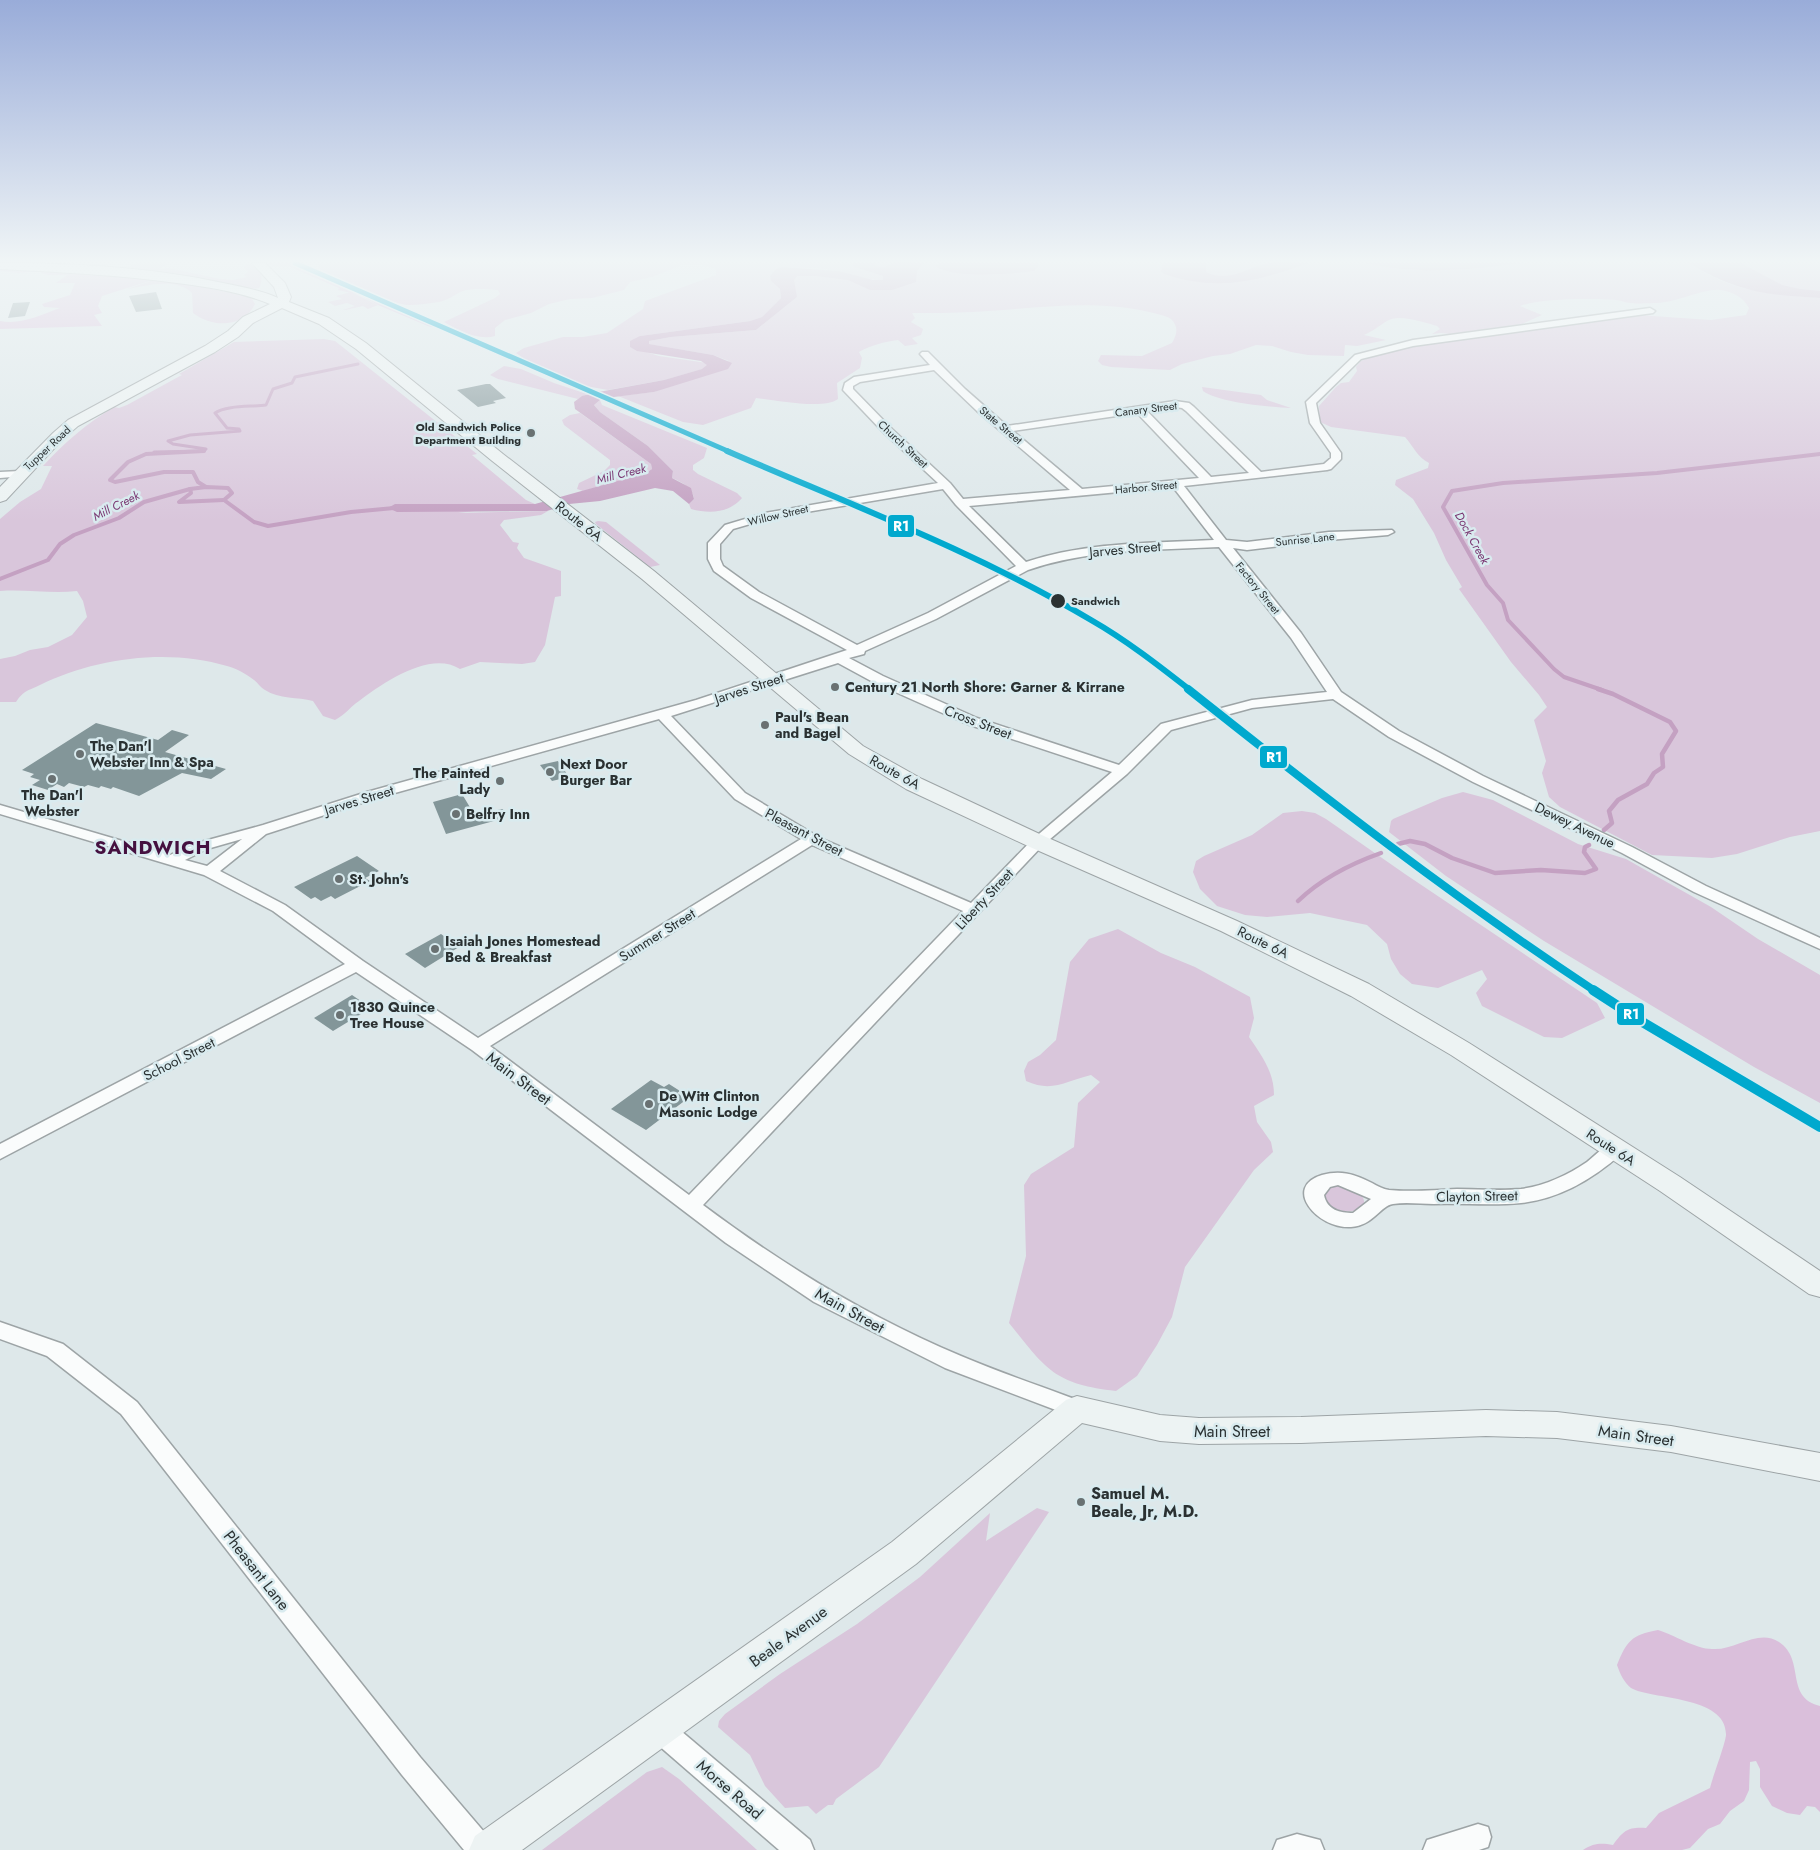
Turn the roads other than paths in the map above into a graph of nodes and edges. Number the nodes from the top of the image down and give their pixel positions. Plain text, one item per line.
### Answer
1 (208, 349) edge
2 (366, 349) edge
3 (1383, 349) edge
4 (924, 354) dead end
5 (935, 367) junction
6 (1139, 409) junction
7 (1005, 430) junction
8 (20, 474) junction
9 (0, 475) edge
10 (1259, 476) junction
11 (1208, 481) junction
12 (1176, 484) junction
13 (946, 485) junction
14 (1080, 493) junction
15 (0, 497) edge
16 (960, 503) junction
17 (1388, 532) dead end
18 (1222, 543) junction
19 (1024, 567) junction
20 (859, 651) junction
21 (838, 658) junction
22 (774, 680) junction
23 (1336, 695) junction
24 (662, 714) junction
25 (1122, 771) junction
26 (0, 809) edge
27 (267, 829) junction
28 (811, 839) junction
29 (1038, 842) junction
30 (172, 860) junction
31 (210, 872) junction
32 (974, 910) junction
33 (1820, 944) edge
34 (357, 965) junction
35 (478, 1046) junction
36 (1614, 1149) junction
37 (0, 1152) edge
38 (1387, 1197) dead end
39 (690, 1206) junction
40 (1820, 1286) edge
41 (0, 1330) edge
42 (1077, 1409) junction
43 (1820, 1467) edge
44 (660, 1729) junction
45 (1478, 1838) dead end
46 (482, 1850) edge
47 (489, 1850) edge
48 (800, 1850) edge
49 (1287, 1850) edge
50 (1310, 1850) edge
51 (1437, 1850) edge

1 - 8 main road, Tupper Road
2 - 22 main road, Route 6A
3 - 10 street, Harbor Street
4 - 5 street, State Street
5 - 7 street, State Street
5 - 13 street, Church Street
6 - 7 street, Canary Street
6 - 10 street, Canary Street
6 - 11 street
7 - 14 street, State Street
8 - 9 street
8 - 15 main road, Tupper Road
10 - 11 street, Harbor Street
11 - 12 street, Harbor Street
12 - 14 street, Harbor Street
12 - 18 street, Factory Street
13 - 16 street, Church Street
13 - 20 street, Willow Street
14 - 16 street, Harbor Street
16 - 19 street, Church Street
17 - 18 street, Sunrise Lane
18 - 19 street, Jarves Street
18 - 23 street, Factory Street
19 - 20 street, Jarves Street
20 - 21 street, Jarves Street
21 - 22 street, Jarves Street
21 - 25 street, Cross Street
22 - 24 street, Jarves Street
22 - 29 main road, Route 6A
23 - 25 street, Liberty Street
23 - 33 street, Dewey Avenue
24 - 27 street, Jarves Street
24 - 28 street, Pleasant Street
25 - 29 street, Liberty Street
26 - 30 street, Main Street
27 - 30 street, Jarves Street
27 - 31 street, Jarves Street
28 - 32 street, Pleasant Street
28 - 35 street, Summer Street
29 - 32 street, Liberty Street
29 - 36 main road, Route 6A
30 - 31 street, Main Street
31 - 34 street, Main Street
32 - 39 street, Liberty Street
34 - 35 street, Main Street
34 - 37 street, School Street
35 - 39 street, Main Street
36 - 38 street, Clayton Street
36 - 40 main road, Route 6A
39 - 42 street, Main Street
41 - 46 street, Pheasant Lane
42 - 43 main road, Main Street
42 - 44 main road, Beale Avenue
44 - 47 main road, Beale Avenue
44 - 48 street, Morse Road
45 - 51 street
49 - 50 street

